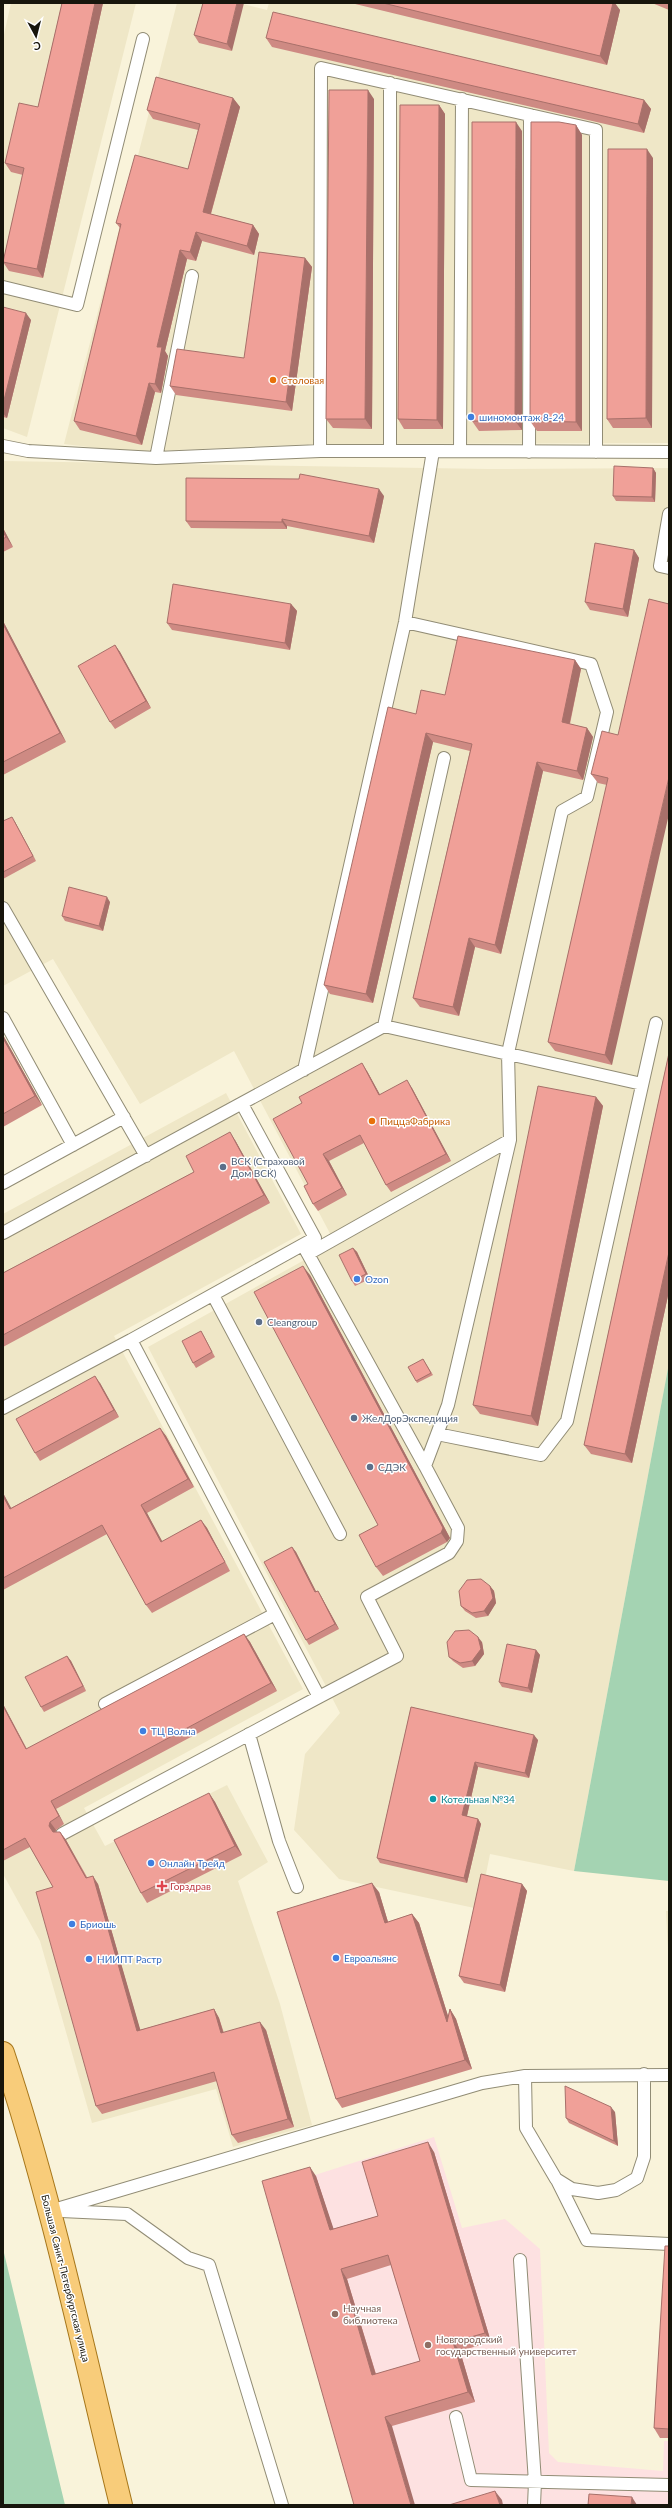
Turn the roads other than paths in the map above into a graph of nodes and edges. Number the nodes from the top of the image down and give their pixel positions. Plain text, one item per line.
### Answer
1 (143, 39) dead end
2 (390, 83) junction
3 (462, 99) junction
4 (530, 115) junction
5 (192, 276) dead end
6 (3, 287) edge
7 (3, 446) edge
8 (320, 451) junction
9 (390, 451) junction
10 (433, 451) junction
11 (460, 451) junction
12 (529, 452) junction
13 (596, 452) junction
14 (669, 452) edge
15 (156, 458) junction
16 (669, 514) edge
17 (669, 568) edge
18 (405, 622) junction
19 (444, 758) dead end
20 (3, 908) edge
21 (3, 1018) edge
22 (656, 1023) dead end
23 (384, 1026) junction
24 (508, 1053) junction
25 (304, 1070) junction
26 (642, 1084) junction
27 (242, 1104) junction
28 (124, 1117) junction
29 (510, 1140) junction
30 (72, 1145) junction
31 (146, 1156) junction
32 (3, 1183) edge
33 (3, 1233) edge
34 (306, 1250) junction
35 (213, 1295) junction
36 (131, 1340) junction
37 (3, 1408) edge
38 (437, 1434) junction
39 (425, 1466) junction
40 (340, 1534) dead end
41 (275, 1614) junction
42 (319, 1697) junction
43 (105, 1704) dead end
44 (249, 1734) junction
45 (62, 1834) edge
46 (297, 1888) dead end
47 (3, 2053) edge
48 (644, 2074) junction
49 (669, 2075) edge
50 (525, 2076) junction
51 (556, 2179) junction
52 (50, 2211) junction
53 (669, 2244) edge
54 (520, 2260) dead end
55 (456, 2417) dead end
56 (535, 2482) junction
57 (669, 2485) edge
58 (120, 2505) edge
59 (282, 2505) edge
60 (534, 2505) edge

1 - 6 lane
2 - 3 lane
2 - 8 lane
2 - 9 lane
3 - 4 lane
3 - 11 lane
4 - 12 lane
4 - 13 lane
5 - 15 lane
7 - 15 lane
8 - 9 lane
8 - 15 lane
9 - 10 lane
10 - 11 lane
10 - 18 lane
11 - 12 lane
12 - 13 lane
13 - 14 lane
16 - 17 lane
18 - 24 lane
18 - 25 lane
19 - 23 lane
20 - 28 lane
21 - 30 lane
22 - 26 lane
23 - 24 lane
23 - 25 lane
24 - 26 lane
24 - 29 lane
25 - 27 lane
26 - 38 lane
27 - 31 lane
27 - 34 lane
28 - 30 lane
28 - 31 lane
29 - 34 lane
29 - 38 lane
30 - 32 lane
31 - 33 lane
34 - 35 lane
34 - 39 lane
35 - 36 lane
35 - 40 lane
36 - 37 lane
36 - 41 lane
38 - 39 lane
39 - 42 lane
41 - 42 lane
41 - 43 lane
42 - 44 lane
44 - 45 lane
44 - 46 lane
47 - 52 main road, Большая Санкт-Петербургская улица
48 - 49 lane
48 - 50 lane
48 - 51 lane
50 - 51 lane
50 - 52 lane
51 - 53 lane
52 - 58 main road, Большая Санкт-Петербургская улица
52 - 59 lane
54 - 56 lane
55 - 56 lane
56 - 57 lane
56 - 60 lane

